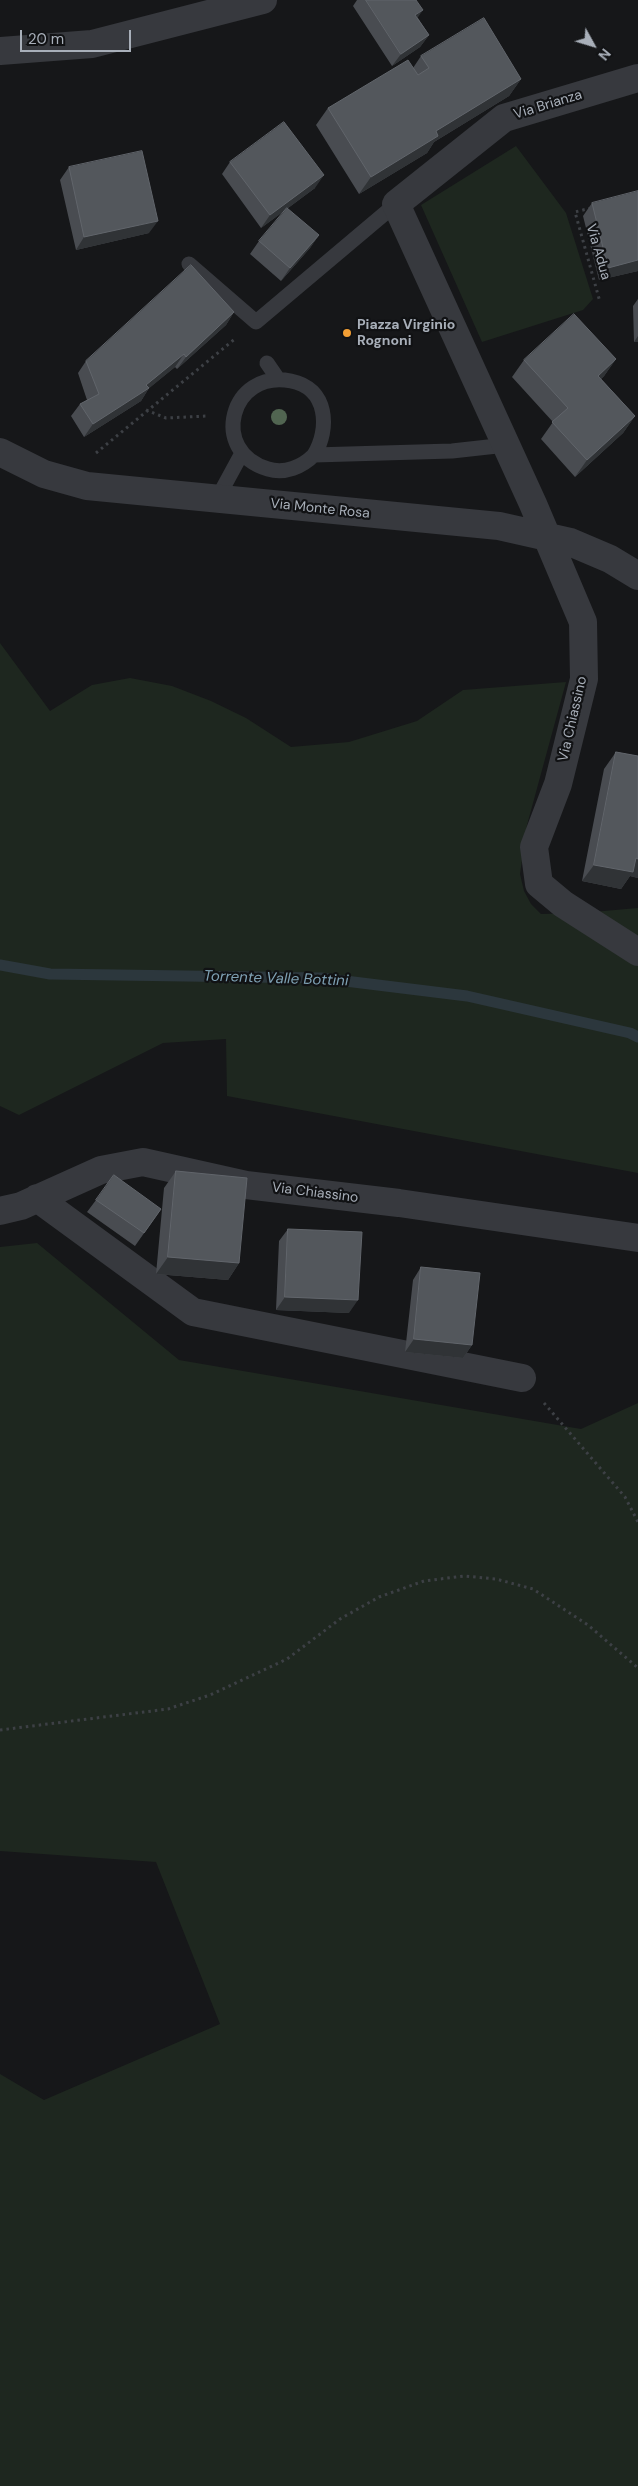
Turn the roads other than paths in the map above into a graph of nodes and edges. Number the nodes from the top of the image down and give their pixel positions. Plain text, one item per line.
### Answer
1 (263, 0) edge
2 (0, 51) edge
3 (638, 78) edge
4 (396, 204) junction
5 (188, 264) dead end
6 (267, 363) dead end
7 (278, 378) junction
8 (506, 445) junction
9 (0, 452) edge
10 (242, 453) junction
11 (314, 455) junction
12 (217, 499) junction
13 (638, 576) edge
14 (638, 952) edge
15 (37, 1198) junction
16 (0, 1211) edge
17 (638, 1238) edge
18 (522, 1378) road end

1 - 2 street
3 - 4 street, Via Brianza
4 - 5 lane
4 - 8 street
6 - 7 lane
7 - 10 lane
7 - 11 lane
8 - 11 lane
8 - 14 street, Via Chiassino
9 - 12 street, Via Monte Rosa
10 - 11 lane
10 - 12 lane
12 - 13 street, Via Monte Rosa
15 - 16 street, Via Chiassino
15 - 17 street, Via Chiassino
15 - 18 street

